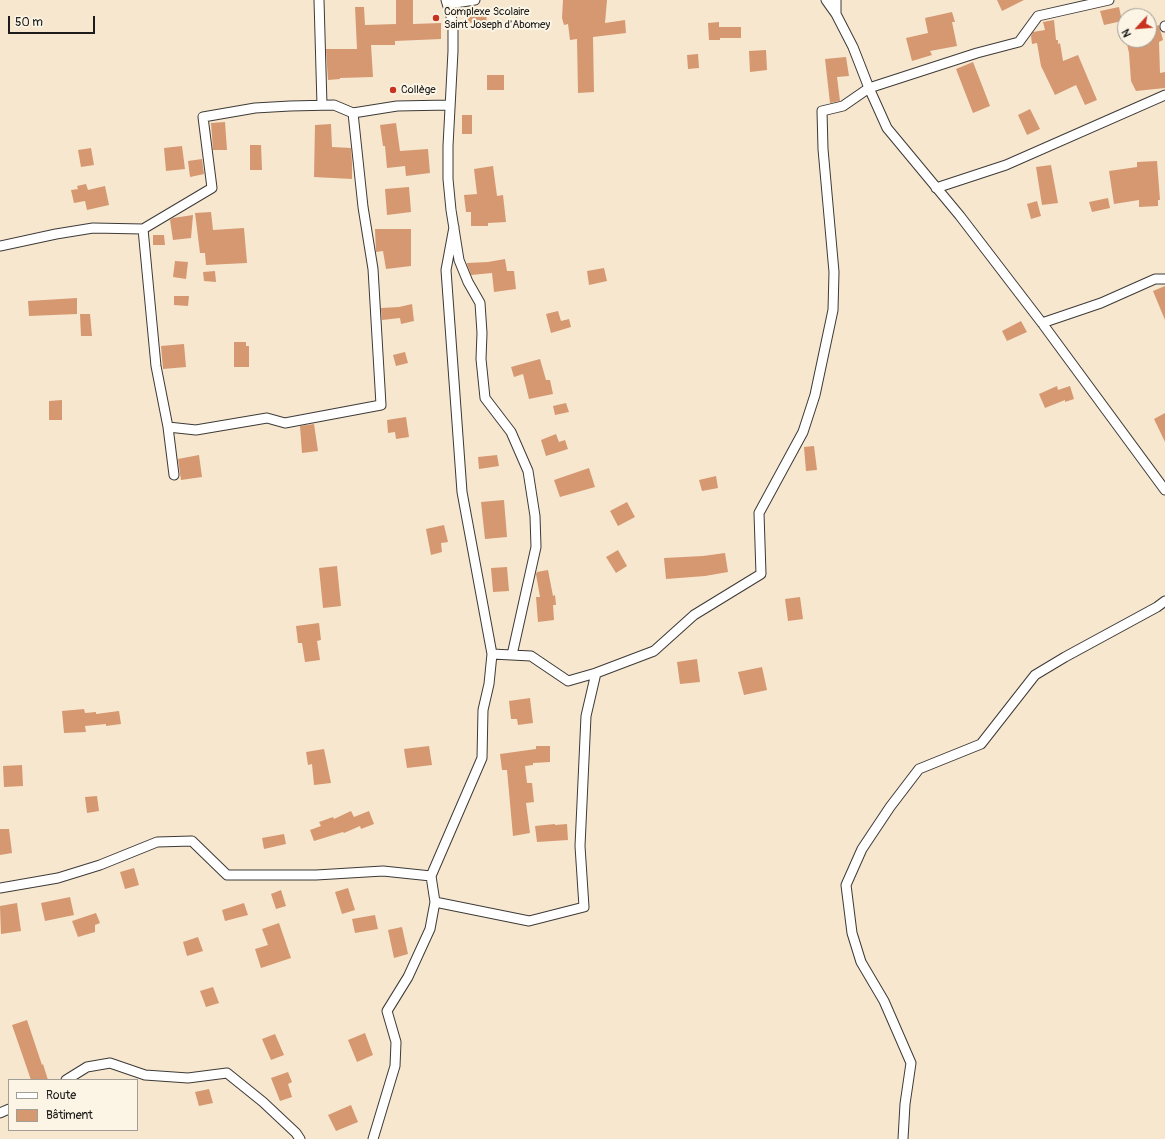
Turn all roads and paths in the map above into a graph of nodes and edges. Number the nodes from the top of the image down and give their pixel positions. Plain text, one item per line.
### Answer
1 (319, 0) edge
2 (475, 0) edge
3 (826, 0) edge
4 (836, 0) edge
5 (1109, 0) edge
6 (447, 2) edge
7 (836, 14) junction
8 (869, 88) junction
9 (1165, 96) edge
10 (322, 105) junction
11 (449, 105) junction
12 (353, 113) junction
13 (936, 188) junction
14 (454, 227) junction
15 (143, 229) junction
16 (0, 246) edge
17 (1165, 279) edge
18 (1042, 322) junction
19 (168, 427) junction
20 (174, 475) dead end
21 (1165, 490) edge
22 (1165, 601) edge
23 (492, 654) junction
24 (512, 655) junction
25 (596, 673) junction
26 (431, 876) junction
27 (0, 888) edge
28 (436, 902) junction
29 (68, 1079) edge
30 (300, 1139) edge
31 (373, 1139) edge
32 (903, 1139) edge

1 - 10 street
2 - 6 street
3 - 7 street
4 - 7 street
5 - 8 street
6 - 11 street
7 - 8 street
8 - 13 street
8 - 25 street
9 - 13 street
10 - 12 street
10 - 15 street
11 - 12 street
11 - 14 street
12 - 19 street
13 - 18 street
14 - 23 street
14 - 24 street
15 - 16 street
15 - 19 street
17 - 18 street
18 - 21 street
19 - 20 street
22 - 32 street
23 - 24 street
23 - 26 street
24 - 25 street
25 - 28 street
26 - 27 street
26 - 28 street
28 - 31 street
29 - 30 street

